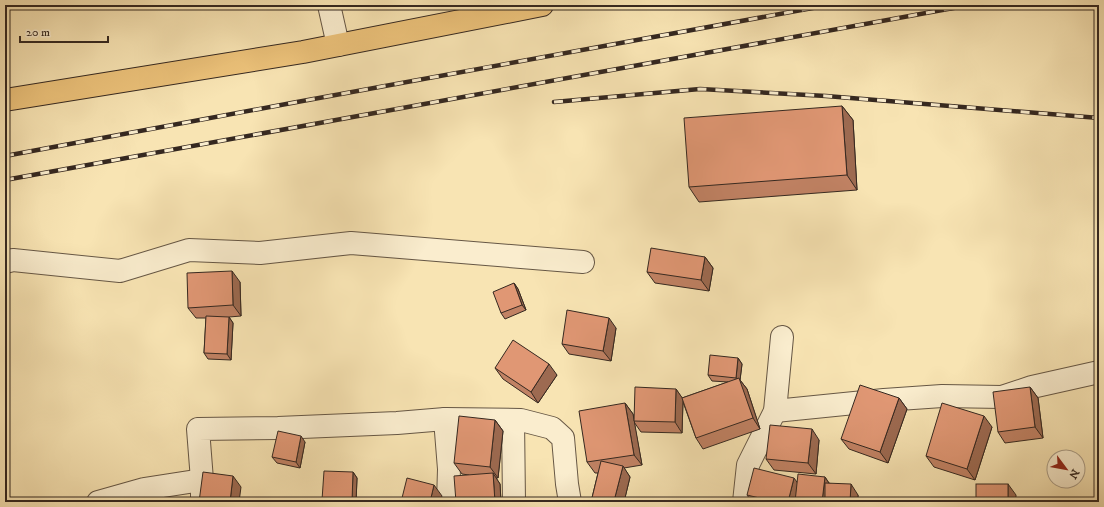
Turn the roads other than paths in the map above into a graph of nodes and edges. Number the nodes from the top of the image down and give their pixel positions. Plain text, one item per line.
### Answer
1 (329, 5) edge
2 (542, 5) edge
3 (338, 45) junction
4 (5, 100) edge
5 (5, 262) edge
6 (583, 262) dead end
7 (782, 337) dead end
8 (1099, 372) edge
9 (775, 411) junction
10 (445, 419) junction
11 (513, 420) junction
12 (202, 480) junction
13 (98, 502) edge
14 (202, 502) edge
15 (448, 502) edge
16 (514, 502) edge
17 (570, 502) edge
18 (744, 502) edge

1 - 3 street
2 - 3 main road
3 - 4 main road
5 - 6 street
7 - 9 street
8 - 9 street
9 - 18 street
10 - 11 street
10 - 12 street
10 - 15 street
11 - 16 street
11 - 17 street
12 - 13 street
12 - 14 street

